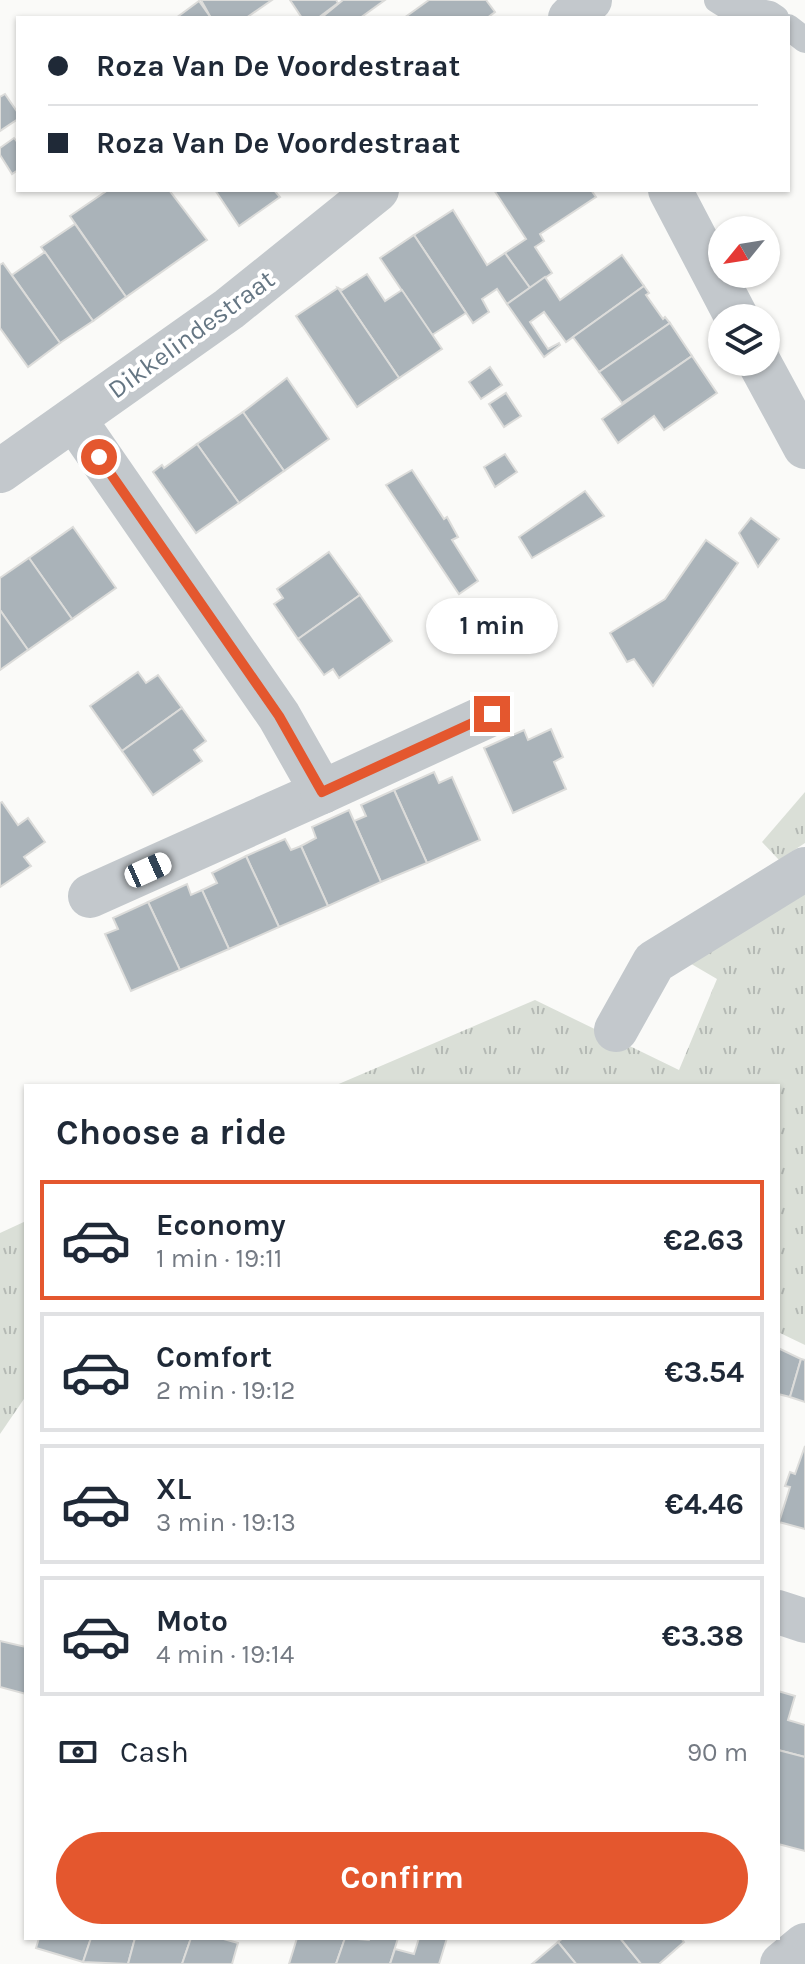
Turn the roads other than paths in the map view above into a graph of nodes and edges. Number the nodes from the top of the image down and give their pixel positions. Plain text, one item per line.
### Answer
1 (590, 0) edge
2 (717, 0) edge
3 (572, 16) edge
4 (773, 16) edge
5 (375, 192) edge
6 (671, 192) edge
7 (730, 304) edge
8 (767, 376) edge
9 (74, 419) junction
10 (805, 447) edge
11 (0, 471) edge
12 (492, 714) dead end
13 (322, 792) junction
14 (805, 869) edge
15 (90, 896) dead end
16 (616, 1030) dead end
17 (780, 1613) edge
18 (805, 1621) edge
19 (805, 1945) edge
20 (782, 1964) edge

1 - 3 street
2 - 4 lane
5 - 9 street, Dikkelindestraat
6 - 7 street
8 - 10 street
9 - 11 street, Dikkelindestraat
9 - 13 street
12 - 13 street
13 - 15 street
14 - 16 street
17 - 18 street
19 - 20 street

